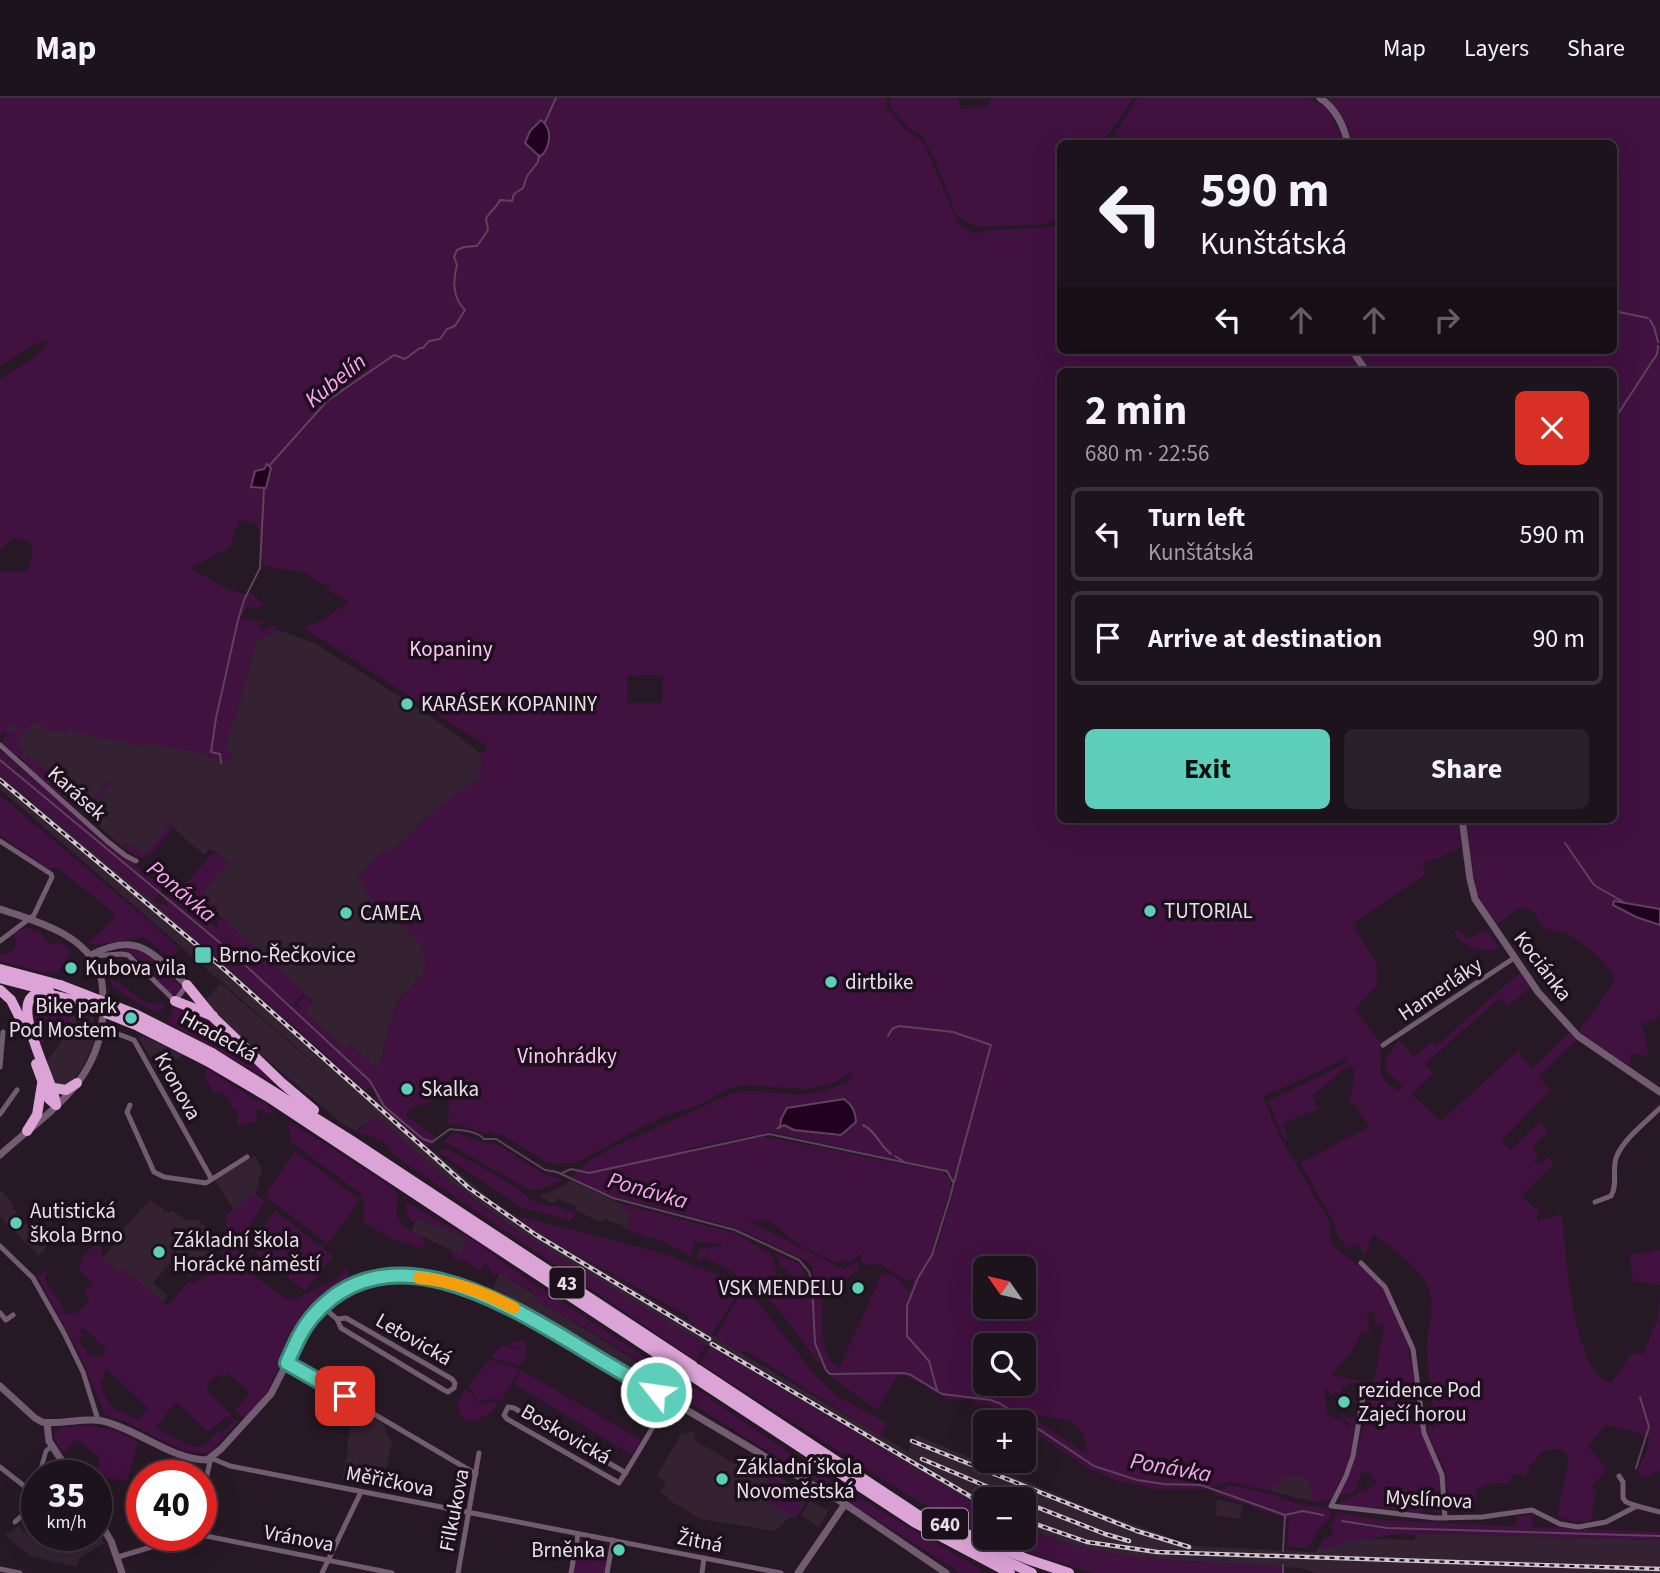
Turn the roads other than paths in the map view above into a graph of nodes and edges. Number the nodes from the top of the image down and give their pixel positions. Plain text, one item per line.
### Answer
1 (1320, 98) edge
2 (1348, 140) edge
3 (0, 745) edge
4 (1463, 823) edge
5 (0, 841) edge
6 (136, 861) dead end
7 (0, 909) edge
8 (29, 919) junction
9 (0, 941) edge
10 (89, 956) junction
11 (1514, 958) junction
12 (0, 969) edge
13 (0, 978) edge
14 (187, 985) junction
15 (0, 990) edge
16 (57, 992) junction
17 (175, 1001) junction
18 (213, 1017) junction
19 (102, 1028) junction
20 (3, 1032) dead end
21 (1383, 1045) dead end
22 (210, 1057) junction
23 (0, 1067) edge
24 (77, 1083) junction
25 (42, 1084) junction
26 (54, 1088) junction
27 (17, 1090) dead end
28 (1660, 1093) edge
29 (56, 1105) junction
30 (130, 1105) dead end
31 (1660, 1108) edge
32 (0, 1114) edge
33 (27, 1131) junction
34 (352, 1141) junction
35 (0, 1155) edge
36 (247, 1157) dead end
37 (211, 1178) junction
38 (400, 1178) junction
39 (1594, 1202) dead end
40 (0, 1246) edge
41 (1362, 1263) dead end
42 (323, 1307) junction
43 (0, 1313) edge
44 (13, 1315) dead end
45 (337, 1319) junction
46 (287, 1363) junction
47 (693, 1371) junction
48 (0, 1386) edge
49 (1364, 1391) dead end
50 (669, 1399) junction
51 (98, 1420) junction
52 (47, 1423) junction
53 (52, 1446) junction
54 (479, 1454) dead end
55 (211, 1458) junction
56 (43, 1460) edge
57 (61, 1460) edge
58 (0, 1467) edge
59 (7, 1471) junction
60 (626, 1473) junction
61 (476, 1474) junction
62 (0, 1478) edge
63 (1623, 1479) dead end
64 (21, 1483) edge
65 (361, 1492) junction
66 (892, 1498) junction
67 (845, 1504) junction
68 (1637, 1506) junction
69 (1660, 1512) edge
70 (469, 1513) junction
71 (21, 1516) edge
72 (1445, 1518) junction
73 (15, 1522) dead end
74 (578, 1534) junction
75 (217, 1538) edge
76 (613, 1541) junction
77 (112, 1546) edge
78 (138, 1551) edge
79 (118, 1557) junction
80 (704, 1558) junction
81 (328, 1560) junction
82 (0, 1569) edge
83 (121, 1572) edge
84 (20, 1573) edge
85 (322, 1573) edge
86 (392, 1573) edge
87 (458, 1573) edge
88 (571, 1573) edge
89 (607, 1573) edge
90 (702, 1573) edge
91 (781, 1573) edge
92 (798, 1573) edge
93 (946, 1573) edge
94 (1010, 1573) edge
95 (1032, 1573) edge
96 (1069, 1573) edge

1 - 2 street
3 - 6 street, Karásek
4 - 11 street, Kociánka
5 - 8 street
7 - 8 street
8 - 9 street
8 - 10 street
10 - 14 street
10 - 17 street
10 - 19 street
11 - 21 street, Hamerláky
11 - 28 street, Kociánka
12 - 16 highway, Hradecká / 43
13 - 16 highway, Hradecká / 43
14 - 17 street
14 - 18 highway
15 - 25 highway
16 - 22 highway, Hradecká / 43, bridge
16 - 22 highway, Hradecká / 43, bridge
16 - 26 highway
17 - 18 highway
18 - 34 highway
19 - 24 street
19 - 37 street, Kronova
20 - 23 street
22 - 34 highway, Hradecká / 43
22 - 38 highway, Hradecká / 43
24 - 26 highway
24 - 29 street
25 - 29 highway
25 - 33 highway
26 - 29 highway
27 - 32 street
29 - 33 street
30 - 37 street
31 - 39 street
33 - 35 street
34 - 38 highway, Hradecká / 43
36 - 37 street
38 - 47 highway, 43
40 - 51 street
41 - 72 street
42 - 45 street, Letovická
42 - 46 street
42 - 50 street
43 - 44 street
45 - 45 street, Letovická
46 - 55 street
46 - 61 street
47 - 66 highway, 43
47 - 94 highway, 43
48 - 52 street
49 - 72 street, Myslínova
50 - 60 street, Boskovická
50 - 67 street
51 - 52 street
51 - 55 street
52 - 53 street
53 - 56 street
53 - 57 street
54 - 61 street, Filkukova
55 - 65 street, Měřičkova
58 - 59 street
59 - 62 street
59 - 64 street
60 - 60 street, Boskovická
61 - 70 street, Filkukova
63 - 68 street
65 - 70 street, Měřičkova
65 - 81 street
66 - 95 highway, 43
66 - 96 highway, 640
67 - 92 street
67 - 93 street
68 - 69 street
68 - 72 street, Myslínova
70 - 74 street, Měřičkova
70 - 87 street, Filkukova
71 - 73 street
74 - 76 street, Žitná
74 - 88 street
75 - 81 street, Vránova
76 - 80 street, Žitná
76 - 89 street
77 - 79 street
78 - 79 street
79 - 83 street
80 - 90 street
80 - 91 street, Žitná
81 - 85 street
81 - 86 street, Vránova
82 - 84 street

